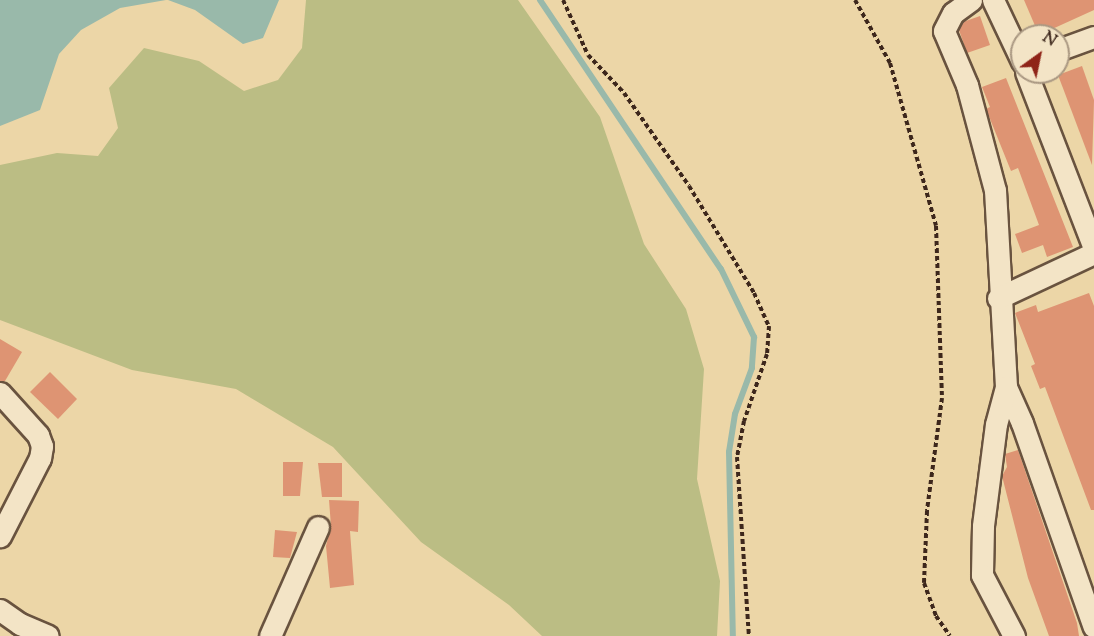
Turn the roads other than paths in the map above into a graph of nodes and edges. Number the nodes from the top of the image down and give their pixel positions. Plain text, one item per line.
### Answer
1 (972, 0) edge
2 (993, 0) edge
3 (1010, 36) edge
4 (1094, 37) edge
5 (1070, 46) edge
6 (1031, 84) edge
7 (1094, 248) edge
8 (1094, 253) edge
9 (998, 298) junction
10 (1006, 387) junction
11 (0, 393) edge
12 (318, 527) dead end
13 (0, 536) edge
14 (0, 610) edge
15 (1094, 627) edge
16 (48, 636) edge
17 (270, 636) edge
18 (1014, 636) edge

1 - 9 street
2 - 3 street
4 - 5 street
6 - 7 street
8 - 9 street
9 - 10 street
10 - 15 street
10 - 18 street
11 - 13 street
12 - 17 street
14 - 16 street

